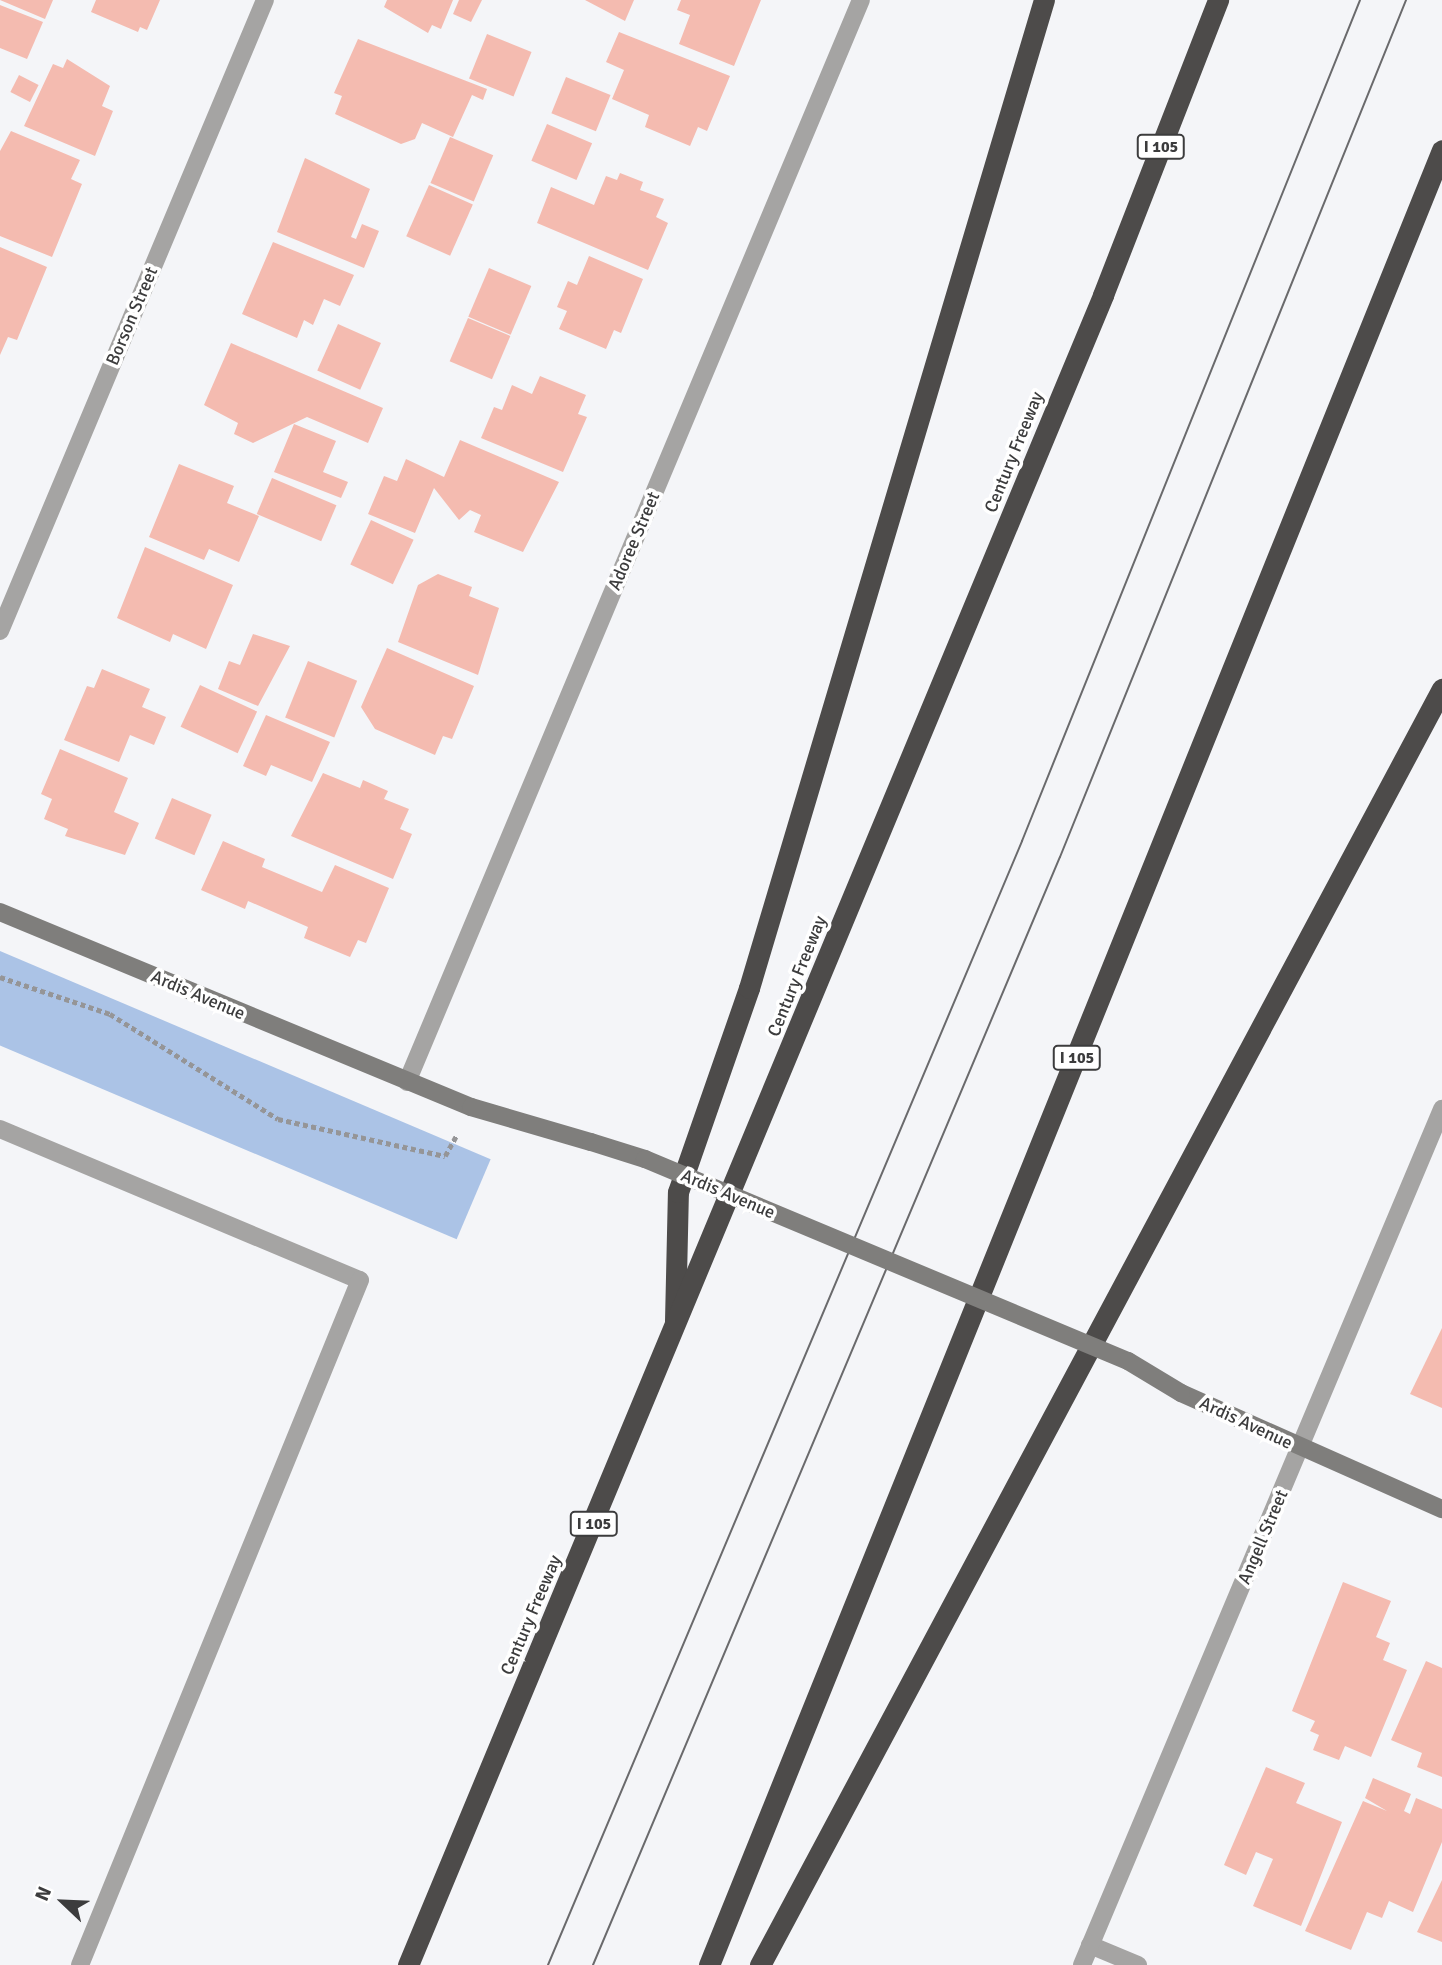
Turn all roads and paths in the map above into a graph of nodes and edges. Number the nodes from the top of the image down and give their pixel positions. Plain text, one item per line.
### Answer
1 (265, 0) edge
2 (861, 0) edge
3 (1044, 0) edge
4 (1218, 0) edge
5 (1442, 150) edge
6 (0, 631) edge
7 (1442, 689) edge
8 (0, 912) edge
9 (0, 977) edge
10 (407, 1082) junction
11 (471, 1107) junction
12 (1442, 1109) edge
13 (0, 1129) edge
14 (674, 1334) junction
15 (1301, 1449) junction
16 (1442, 1509) edge
17 (1090, 1945) junction
18 (80, 1965) edge
19 (408, 1965) edge
20 (709, 1965) edge
21 (760, 1965) edge
22 (1082, 1965) edge
23 (1138, 1965) edge

1 - 6 street, Borson Street
2 - 10 street, Adoree Street
3 - 14 highway
4 - 14 highway, Century Freeway / I 105
5 - 20 highway, I 105
7 - 21 highway
8 - 10 street, Ardis Avenue
9 - 11 path
10 - 11 street, Ardis Avenue
11 - 15 street, Ardis Avenue, bridge
12 - 15 street, Angell Street
13 - 18 street
14 - 19 highway, Century Freeway / I 105
15 - 16 street, Ardis Avenue
15 - 17 street, Angell Street
17 - 22 street, Angell Street
17 - 23 street

